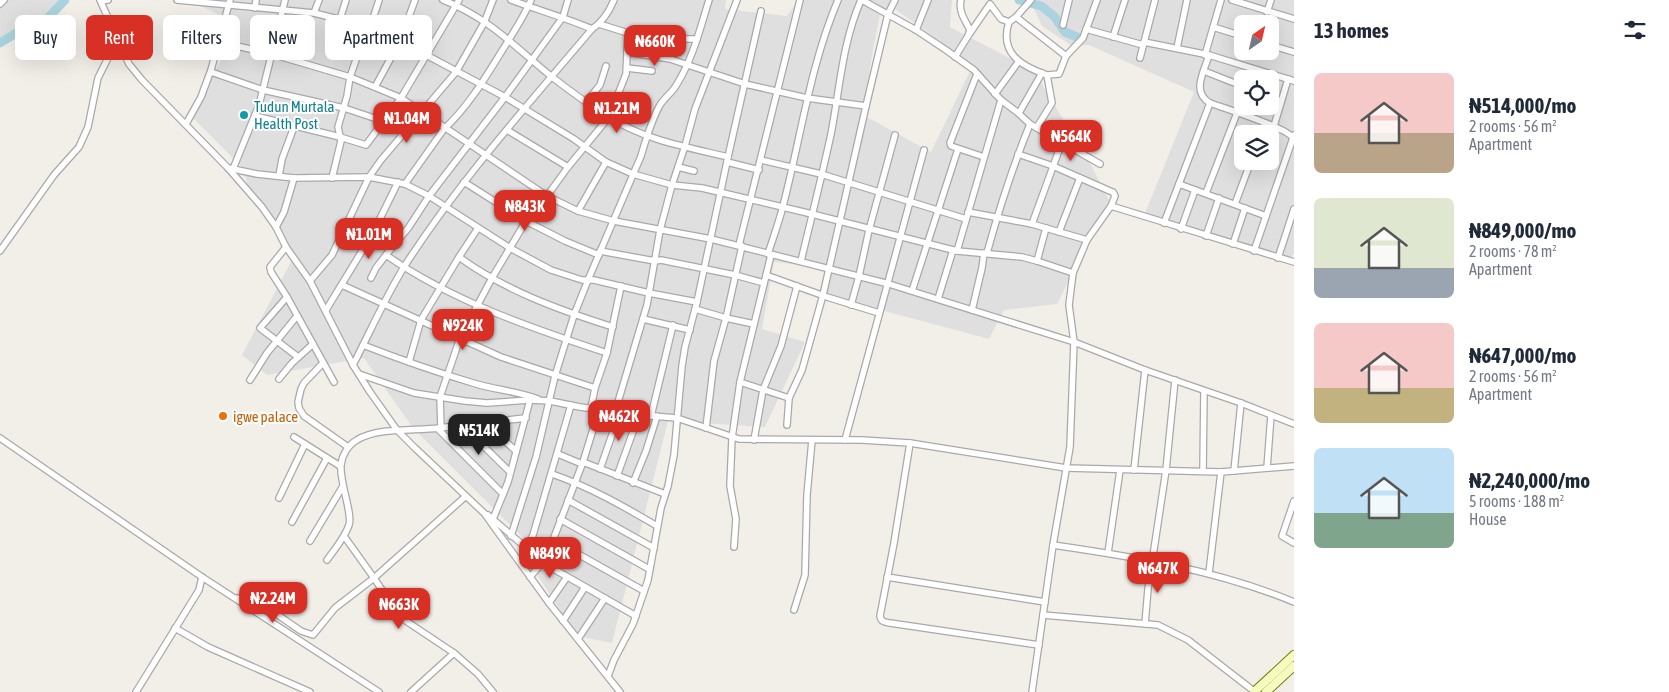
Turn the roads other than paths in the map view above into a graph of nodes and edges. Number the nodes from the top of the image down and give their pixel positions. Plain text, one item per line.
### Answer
1 (4, 0) edge
2 (108, 0) edge
3 (182, 0) edge
4 (256, 0) edge
5 (285, 0) edge
6 (319, 0) edge
7 (346, 0) edge
8 (379, 0) edge
9 (415, 0) edge
10 (443, 0) edge
11 (493, 0) edge
12 (511, 0) edge
13 (531, 0) edge
14 (568, 0) edge
15 (614, 0) edge
16 (709, 0) edge
17 (737, 0) edge
18 (800, 0) edge
19 (838, 0) edge
20 (862, 0) edge
21 (895, 0) edge
22 (928, 0) edge
23 (961, 0) edge
24 (984, 0) edge
25 (1031, 0) edge
26 (1069, 0) edge
27 (1097, 0) edge
28 (1125, 0) edge
29 (1155, 0) edge
30 (1188, 0) edge
31 (1221, 0) edge
32 (1236, 0) edge
33 (1271, 0) edge
34 (100, 1) edge
35 (229, 3) edge
36 (457, 3) edge
37 (0, 4) edge
38 (990, 4) junction
39 (528, 7) junction
40 (255, 8) junction
41 (282, 10) junction
42 (761, 11) dead end
43 (1267, 12) junction
44 (314, 13) junction
45 (888, 14) junction
46 (106, 15) edge
47 (281, 15) edge
48 (341, 15) edge
49 (374, 15) edge
50 (410, 15) edge
51 (325, 16) edge
52 (563, 17) junction
53 (1016, 17) junction
54 (1294, 19) edge
55 (485, 22) junction
56 (1009, 22) junction
57 (599, 24) junction
58 (1063, 25) dead end
59 (1213, 27) junction
60 (592, 29) junction
61 (1086, 29) junction
62 (916, 30) junction
63 (629, 34) junction
64 (1234, 34) edge
65 (968, 36) junction
66 (1113, 37) junction
67 (697, 39) junction
68 (509, 40) junction
69 (1143, 44) junction
70 (432, 46) edge
71 (1177, 48) junction
72 (1279, 48) edge
73 (627, 52) junction
74 (1294, 52) edge
75 (1207, 55) junction
76 (1066, 56) junction
77 (955, 57) junction
78 (432, 58) edge
79 (1140, 58) dead end
80 (532, 59) junction
81 (107, 60) edge
82 (127, 60) edge
83 (214, 60) edge
84 (270, 60) edge
85 (293, 60) edge
86 (356, 60) edge
87 (390, 60) edge
88 (424, 60) edge
89 (1019, 61) junction
90 (687, 65) junction
91 (606, 66) dead end
92 (627, 68) junction
93 (1204, 71) junction
94 (211, 72) junction
95 (456, 72) junction
96 (652, 72) dead end
97 (708, 72) junction
98 (978, 74) junction
99 (1044, 74) junction
100 (1059, 74) junction
101 (350, 76) junction
102 (552, 77) junction
103 (1291, 80) edge
104 (1234, 83) edge
105 (481, 84) junction
106 (746, 84) junction
107 (1049, 86) junction
108 (375, 87) junction
109 (263, 90) junction
110 (778, 91) junction
111 (995, 94) junction
112 (505, 97) junction
113 (401, 98) junction
114 (807, 98) junction
115 (1000, 100) junction
116 (587, 101) junction
117 (1279, 101) edge
118 (836, 102) junction
119 (1282, 102) junction
120 (1210, 103) junction
121 (866, 106) junction
122 (344, 108) junction
123 (525, 110) junction
124 (421, 111) junction
125 (1234, 112) edge
126 (1019, 113) junction
127 (1236, 115) edge
128 (1243, 115) edge
129 (255, 116) junction
130 (609, 117) junction
131 (383, 121) junction
132 (1265, 123) joint
133 (186, 124) junction
134 (1030, 124) junction
135 (1271, 125) edge
136 (1274, 125) edge
137 (294, 126) junction
138 (1037, 127) junction
139 (1279, 128) edge
140 (444, 129) junction
141 (508, 130) junction
142 (895, 135) dead end
143 (646, 136) junction
144 (1293, 136) edge
145 (340, 137) junction
146 (1062, 142) junction
147 (470, 143) junction
148 (685, 146) junction
149 (1292, 146) edge
150 (585, 148) junction
151 (958, 149) junction
152 (924, 150) dead end
153 (1018, 154) junction
154 (486, 155) junction
155 (984, 157) junction
156 (727, 159) junction
157 (761, 160) junction
158 (606, 162) junction
159 (1100, 164) dead end
160 (792, 166) junction
161 (1053, 166) junction
162 (678, 167) junction
163 (230, 168) junction
164 (568, 168) junction
165 (759, 170) junction
166 (1248, 170) edge
167 (694, 171) dead end
168 (634, 174) junction
169 (821, 174) junction
170 (279, 176) junction
171 (370, 177) junction
172 (294, 178) junction
173 (332, 178) junction
174 (1080, 178) junction
175 (398, 182) junction
176 (464, 182) junction
177 (848, 182) junction
178 (405, 184) junction
179 (1179, 184) junction
180 (672, 185) junction
181 (1195, 190) junction
182 (721, 192) junction
183 (879, 192) junction
184 (1206, 194) junction
185 (546, 195) junction
186 (429, 196) junction
187 (1219, 198) junction
188 (751, 200) junction
189 (909, 202) junction
190 (1235, 204) junction
191 (1111, 206) junction
192 (445, 207) junction
193 (782, 208) junction
194 (1245, 208) junction
195 (1294, 209) edge
196 (938, 210) junction
197 (578, 211) junction
198 (968, 212) junction
199 (812, 214) junction
200 (1266, 216) junction
201 (997, 218) junction
202 (966, 219) junction
203 (526, 221) junction
204 (614, 221) junction
205 (841, 221) junction
206 (1164, 223) junction
207 (1032, 224) junction
208 (276, 227) junction
209 (478, 228) junction
210 (1046, 228) junction
211 (1181, 229) junction
212 (660, 230) junction
213 (869, 230) junction
214 (1059, 232) junction
215 (1206, 236) junction
216 (900, 237) junction
217 (711, 239) junction
218 (1087, 240) junction
219 (928, 244) junction
220 (1233, 244) junction
221 (286, 246) junction
222 (741, 246) junction
223 (510, 248) junction
224 (0, 251) edge
225 (955, 251) junction
226 (1254, 251) junction
227 (600, 253) junction
228 (986, 253) junction
229 (770, 254) junction
230 (386, 255) junction
231 (459, 257) junction
232 (1278, 258) junction
233 (655, 261) junction
234 (801, 261) junction
235 (1037, 261) junction
236 (1294, 262) edge
237 (404, 268) junction
238 (704, 268) junction
239 (830, 268) junction
240 (1073, 273) junction
241 (736, 275) junction
242 (766, 275) junction
243 (860, 276) junction
244 (371, 278) dead end
245 (492, 278) junction
246 (588, 280) junction
247 (310, 281) junction
248 (764, 283) junction
249 (889, 284) junction
250 (342, 285) junction
251 (621, 286) junction
252 (797, 286) junction
253 (441, 287) junction
254 (912, 291) junction
255 (649, 293) junction
256 (823, 295) junction
257 (287, 297) junction
258 (938, 299) junction
259 (697, 302) junction
260 (384, 303) junction
261 (478, 305) junction
262 (851, 305) junction
263 (326, 310) junction
264 (695, 310) junction
265 (972, 310) junction
266 (879, 313) junction
267 (574, 315) junction
268 (298, 316) junction
269 (726, 318) junction
270 (643, 319) junction
271 (421, 320) junction
272 (754, 324) junction
273 (673, 325) junction
274 (612, 327) junction
275 (690, 330) junction
276 (460, 338) junction
277 (276, 340) junction
278 (566, 340) junction
279 (1074, 342) junction
280 (313, 344) junction
281 (363, 345) junction
282 (606, 353) junction
283 (298, 357) junction
284 (409, 362) junction
285 (323, 363) junction
286 (353, 365) junction
287 (1145, 370) junction
288 (359, 374) junction
289 (449, 374) junction
290 (555, 376) junction
291 (278, 379) dead end
292 (250, 380) dead end
293 (1175, 380) junction
294 (334, 382) dead end
295 (740, 382) junction
296 (595, 388) junction
297 (763, 390) junction
298 (1204, 391) junction
299 (440, 397) junction
300 (789, 398) junction
301 (530, 400) junction
302 (541, 400) junction
303 (550, 401) junction
304 (1240, 403) junction
305 (571, 405) junction
306 (590, 408) junction
307 (599, 410) junction
308 (618, 412) junction
309 (639, 415) junction
310 (1271, 415) junction
311 (654, 416) junction
312 (526, 418) junction
313 (678, 418) junction
314 (485, 422) junction
315 (1294, 424) edge
316 (787, 425) dead end
317 (462, 426) junction
318 (439, 428) junction
319 (706, 428) junction
320 (397, 430) junction
321 (294, 437) dead end
322 (0, 438) edge
323 (732, 438) junction
324 (754, 440) junction
325 (812, 440) junction
326 (845, 440) junction
327 (910, 443) junction
328 (305, 444) junction
329 (348, 447) junction
330 (516, 451) junction
331 (558, 454) junction
332 (327, 458) junction
333 (582, 463) junction
334 (340, 466) junction
335 (1294, 466) edge
336 (1066, 468) junction
337 (1267, 468) junction
338 (600, 469) junction
339 (1120, 470) junction
340 (1134, 470) junction
341 (1166, 470) junction
342 (1203, 471) junction
343 (1234, 471) junction
344 (510, 472) junction
345 (1221, 472) junction
346 (552, 474) junction
347 (617, 476) junction
348 (575, 482) junction
349 (633, 483) junction
350 (343, 486) junction
351 (503, 494) junction
352 (665, 494) junction
353 (466, 496) junction
354 (279, 498) dead end
355 (568, 500) junction
356 (1294, 501) edge
357 (484, 513) junction
358 (493, 519) junction
359 (560, 519) junction
360 (292, 522) dead end
361 (657, 526) junction
362 (344, 536) junction
363 (511, 536) junction
364 (552, 540) junction
365 (310, 541) dead end
366 (1294, 543) edge
367 (1053, 544) junction
368 (734, 547) dead end
369 (526, 548) junction
370 (654, 548) junction
371 (1108, 553) junction
372 (327, 560) dead end
373 (1153, 561) junction
374 (543, 562) junction
375 (649, 569) junction
376 (1209, 573) junction
377 (202, 577) junction
378 (567, 577) junction
379 (887, 577) junction
380 (374, 578) junction
381 (530, 578) junction
382 (585, 587) junction
383 (644, 591) junction
384 (235, 598) junction
385 (605, 598) junction
386 (1045, 602) junction
387 (1294, 602) edge
388 (549, 603) junction
389 (794, 610) dead end
390 (1043, 615) junction
391 (636, 616) junction
392 (563, 621) junction
393 (1144, 624) junction
394 (175, 628) junction
395 (578, 639) junction
396 (1039, 645) junction
397 (454, 653) junction
398 (1294, 655) edge
399 (1294, 666) edge
400 (608, 676) junction
401 (136, 692) edge
402 (310, 692) edge
403 (379, 692) edge
404 (411, 692) edge
405 (493, 692) edge
406 (620, 692) edge
407 (1032, 692) edge
408 (1255, 692) edge
409 (1266, 692) edge

1 - 37 street
2 - 34 street
3 - 35 street
4 - 40 street
5 - 41 street
6 - 44 street
7 - 48 street
8 - 49 street
9 - 50 street
10 - 36 street
11 - 55 street
12 - 39 street
13 - 39 street
14 - 52 street
15 - 57 street
16 - 67 street
17 - 97 street
18 - 110 street
19 - 114 street
20 - 45 street
20 - 118 street
21 - 45 street
22 - 62 street
23 - 65 street
24 - 38 street
25 - 53 street
26 - 58 street
27 - 61 street
28 - 66 street
29 - 69 street
30 - 71 street
31 - 59 street
32 - 43 street
33 - 43 street
34 - 46 street
35 - 40 street
36 - 55 street
36 - 70 street
38 - 56 street
38 - 65 street
39 - 52 street
39 - 68 street
40 - 41 street
41 - 44 street
41 - 47 street
42 - 106 street
43 - 54 street
44 - 51 street
45 - 62 street
45 - 121 street
52 - 60 street
52 - 80 street
53 - 56 street
53 - 76 street
55 - 68 street
55 - 95 street
56 - 89 street
57 - 60 street
57 - 63 street
59 - 64 street
59 - 75 street
60 - 102 street
61 - 66 street
61 - 76 street
62 - 77 street
63 - 67 street
63 - 73 street
65 - 77 street
66 - 69 street
67 - 90 street
68 - 80 street
68 - 105 street
69 - 71 street
69 - 79 street
71 - 75 street
72 - 74 street
73 - 90 street
73 - 92 street
75 - 93 street
75 - 103 street
76 - 100 street
77 - 98 street
78 - 95 street
80 - 102 street
80 - 112 street
81 - 224 street
82 - 133 street
83 - 94 street
84 - 109 street
85 - 101 street
86 - 101 street
87 - 108 street
88 - 113 street
89 - 99 street
89 - 111 street
90 - 97 street
90 - 143 street
91 - 116 street
92 - 96 street
92 - 130 street
93 - 104 street
93 - 120 street
94 - 109 street
94 - 133 street
95 - 105 street
95 - 124 street
97 - 106 street
97 - 148 street
98 - 111 street
98 - 151 street
99 - 100 street
99 - 107 street
99 - 126 street
100 - 107 street
101 - 108 street
101 - 122 street
102 - 116 street
102 - 123 street
103 - 119 street
105 - 112 street
105 - 140 street
106 - 110 street
106 - 156 street
107 - 138 street
108 - 113 street
109 - 122 street
109 - 129 street
110 - 114 street
110 - 157 street
111 - 115 street
112 - 123 street
112 - 147 street
113 - 124 street
113 - 131 street
114 - 118 street
114 - 160 street
115 - 126 street
115 - 155 street
116 - 130 street
117 - 119 street
118 - 121 street
118 - 169 street
119 - 136 street
120 - 125 street
120 - 179 street
121 - 177 street
122 - 131 street
122 - 145 street
123 - 141 street
123 - 150 street
124 - 140 street
124 - 171 street
126 - 134 street
127 - 184 street
128 - 132 street
129 - 137 street
129 - 163 street
130 - 143 street
130 - 150 street
131 - 145 street
132 - 135 street
133 - 163 street
134 - 138 street
134 - 153 street
137 - 145 street
137 - 170 street
138 - 146 street
139 - 144 street
140 - 147 street
140 - 178 street
141 - 154 street
141 - 164 street
142 - 183 street
143 - 148 street
143 - 168 street
144 - 149 street
145 - 173 street
146 - 159 street
146 - 161 street
147 - 154 street
147 - 186 street
148 - 156 street
148 - 162 street
149 - 200 street
150 - 158 street
150 - 164 street
151 - 155 street
151 - 196 street
152 - 189 street
153 - 161 street
153 - 201 street
154 - 176 street
154 - 185 street
155 - 198 street
156 - 165 street
156 - 182 street
157 - 160 street
157 - 165 street
158 - 168 street
158 - 197 street
160 - 169 street
160 - 193 street
161 - 174 street
161 - 207 street
162 - 167 street
162 - 180 street
163 - 170 street
163 - 208 street
164 - 185 street
165 - 188 street
166 - 190 street
168 - 180 street
168 - 204 street
169 - 177 street
169 - 199 street
170 - 172 street
171 - 173 street
171 - 175 street
171 - 247 street
172 - 173 street
172 - 208 street
174 - 191 street
174 - 214 street
175 - 178 street
175 - 250 street
176 - 192 street
176 - 203 street
177 - 183 street
177 - 205 street
178 - 186 street
179 - 181 street
179 - 206 street
180 - 182 street
180 - 212 street
181 - 184 street
181 - 211 street
182 - 188 street
182 - 217 street
183 - 189 street
183 - 213 street
184 - 187 street
185 - 197 street
185 - 203 street
186 - 192 street
186 - 230 street
187 - 190 street
187 - 215 street
188 - 193 street
188 - 222 street
189 - 196 street
189 - 216 street
190 - 194 street
191 - 206 street
191 - 218 street
192 - 209 street
192 - 237 street
193 - 199 street
193 - 229 street
194 - 200 street
194 - 220 street
195 - 232 street
196 - 202 street
196 - 219 street
197 - 204 street
198 - 201 street
198 - 202 street
199 - 205 street
199 - 234 street
200 - 226 street
201 - 207 street
201 - 228 street
202 - 225 street
203 - 223 street
203 - 227 street
204 - 212 street
204 - 227 street
205 - 213 street
205 - 239 street
206 - 211 street
207 - 210 street
208 - 221 street
209 - 223 street
209 - 231 street
210 - 214 street
210 - 235 street
211 - 215 street
212 - 217 street
212 - 233 street
213 - 216 street
213 - 243 street
214 - 218 street
215 - 220 street
216 - 219 street
216 - 249 street
217 - 222 street
217 - 238 street
218 - 240 street
219 - 225 street
219 - 254 street
220 - 226 street
221 - 247 street
221 - 257 street
222 - 229 street
222 - 241 street
223 - 245 street
223 - 246 street
225 - 228 street
225 - 258 street
226 - 232 street
227 - 233 street
227 - 246 street
228 - 235 street
228 - 265 street
229 - 234 street
229 - 242 street
230 - 237 street
230 - 244 street
231 - 245 street
231 - 253 street
232 - 236 street
233 - 238 street
233 - 255 street
234 - 239 street
235 - 240 street
237 - 253 street
237 - 260 street
238 - 241 street
238 - 259 street
239 - 243 street
239 - 256 street
240 - 279 street
241 - 248 street
241 - 269 street
242 - 248 street
242 - 252 street
243 - 249 street
243 - 262 street
245 - 261 street
245 - 267 street
246 - 251 street
246 - 267 street
247 - 263 street
248 - 272 street
249 - 254 street
249 - 266 street
250 - 260 street
250 - 263 street
251 - 255 street
251 - 274 street
252 - 256 street
252 - 297 street
253 - 261 street
253 - 271 street
254 - 258 street
255 - 259 street
255 - 270 street
256 - 262 street
256 - 300 street
257 - 268 street
257 - 277 street
258 - 265 street
259 - 264 street
260 - 271 street
260 - 281 street
261 - 276 street
261 - 278 street
262 - 266 street
263 - 286 street
264 - 269 street
264 - 275 street
265 - 279 street
266 - 326 street
267 - 274 street
267 - 278 street
268 - 277 street
268 - 280 street
269 - 272 street
269 - 319 street
270 - 273 street
270 - 308 street
271 - 276 street
271 - 284 street
272 - 295 street
273 - 275 street
273 - 311 street
274 - 282 street
275 - 313 street
276 - 289 street
276 - 290 street
277 - 283 street
277 - 292 street
278 - 282 street
278 - 290 street
279 - 287 street
279 - 336 street
280 - 283 street
280 - 285 street
281 - 284 street
281 - 286 street
282 - 296 street
283 - 291 street
284 - 289 street
285 - 294 street
285 - 329 street
286 - 288 street
287 - 293 street
287 - 340 street
288 - 299 street
288 - 320 street
289 - 299 street
289 - 302 street
290 - 296 street
290 - 303 street
293 - 298 street
293 - 341 street
295 - 297 street
295 - 323 street
296 - 306 street
297 - 300 street
297 - 324 street
298 - 304 street
298 - 342 street
299 - 301 street
299 - 318 street
300 - 316 street
301 - 302 street
301 - 312 street
302 - 303 street
303 - 305 street
303 - 363 street
304 - 310 street
304 - 343 street
305 - 306 street
305 - 331 street
306 - 307 street
307 - 308 street
307 - 333 street
308 - 309 street
308 - 338 street
309 - 311 street
309 - 347 street
310 - 315 street
310 - 337 street
311 - 313 street
311 - 349 street
312 - 314 street
312 - 330 street
313 - 319 street
313 - 352 street
314 - 317 street
314 - 330 street
317 - 318 street
317 - 344 street
318 - 320 street
318 - 351 street
319 - 323 street
320 - 329 street
320 - 353 street
321 - 328 street
322 - 377 street
323 - 324 street
323 - 368 street
324 - 325 street
325 - 326 street
325 - 389 street
326 - 327 street
327 - 336 street
327 - 379 street
328 - 332 street
328 - 354 street
329 - 334 street
330 - 344 street
331 - 333 street
331 - 346 street
332 - 334 street
332 - 360 street
333 - 338 street
333 - 348 street
334 - 350 street
335 - 337 street
336 - 339 street
336 - 367 street
337 - 343 street
338 - 347 street
339 - 340 street
339 - 371 street
340 - 341 street
341 - 342 street
341 - 373 street
342 - 345 street
343 - 345 street
344 - 351 street
345 - 376 street
346 - 348 street
346 - 369 street
347 - 349 street
348 - 355 street
348 - 361 street
349 - 352 street
350 - 362 street
350 - 365 street
351 - 358 street
352 - 361 street
353 - 357 street
353 - 380 street
355 - 359 street
355 - 370 street
356 - 366 street
357 - 358 street
357 - 381 street
358 - 363 street
359 - 364 street
359 - 375 street
361 - 370 street
362 - 372 street
362 - 380 street
363 - 369 street
364 - 374 street
364 - 383 street
367 - 371 street
367 - 386 street
369 - 374 street
370 - 375 street
371 - 373 street
373 - 376 street
373 - 393 street
374 - 378 street
374 - 381 street
375 - 383 street
376 - 387 street
377 - 384 street
377 - 394 street
378 - 382 street
378 - 388 street
379 - 386 street
379 - 396 street
380 - 384 street
380 - 397 street
381 - 388 street
382 - 385 street
382 - 392 street
383 - 391 street
384 - 403 street
385 - 391 street
385 - 395 street
386 - 390 street
388 - 392 street
390 - 393 street
390 - 396 street
391 - 400 street
392 - 395 street
393 - 408 street
394 - 401 street
394 - 402 street
395 - 400 street
396 - 407 street
397 - 404 street
397 - 405 street
398 - 408 main road
399 - 409 main road
400 - 406 street

